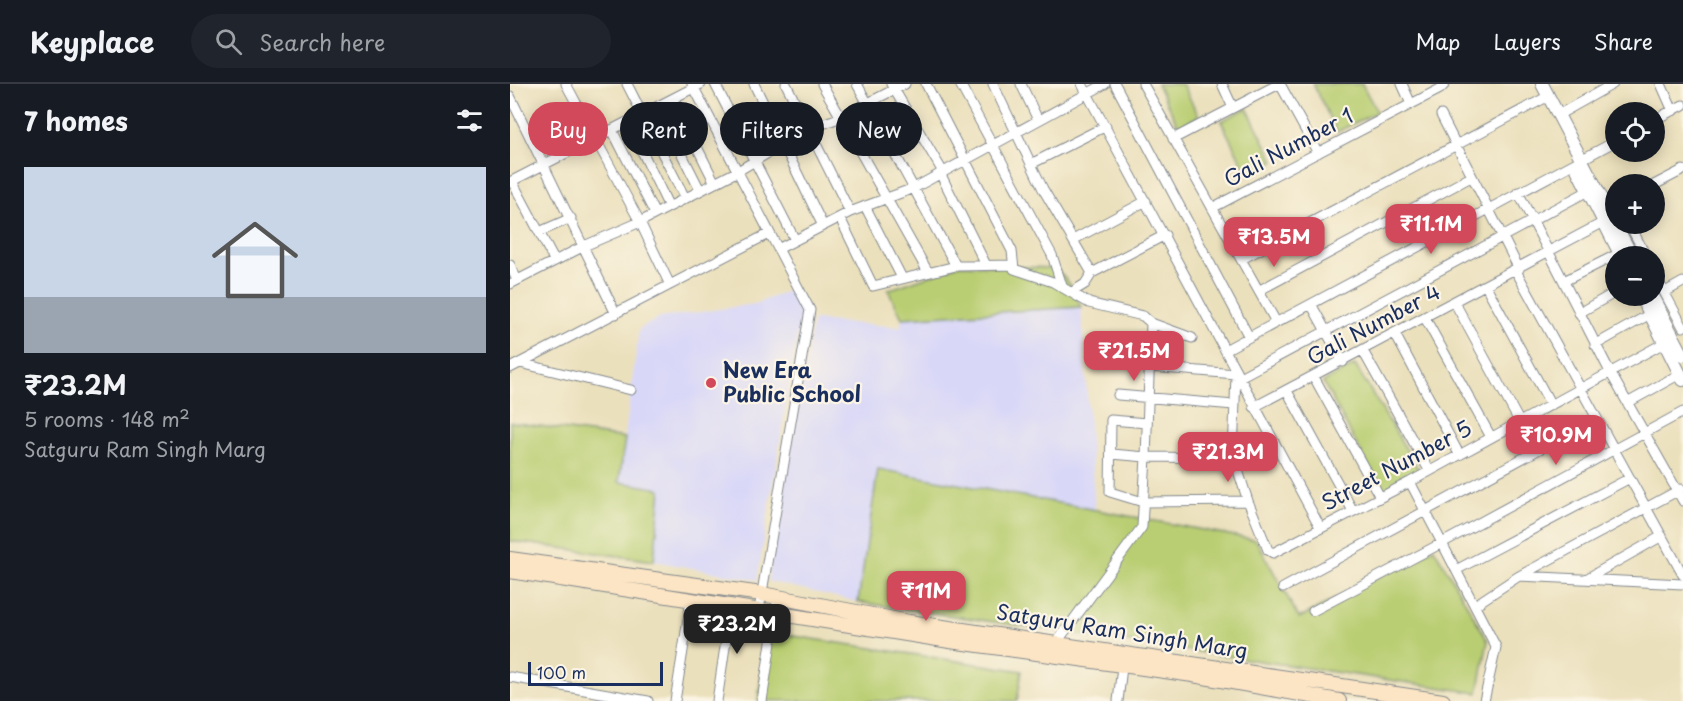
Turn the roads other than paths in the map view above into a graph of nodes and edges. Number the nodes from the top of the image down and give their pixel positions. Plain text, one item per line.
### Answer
1 (567, 84) edge
2 (627, 84) edge
3 (715, 84) edge
4 (754, 84) edge
5 (786, 84) edge
6 (822, 84) edge
7 (857, 84) edge
8 (905, 84) edge
9 (926, 84) edge
10 (960, 84) edge
11 (993, 84) edge
12 (1021, 84) edge
13 (1082, 84) edge
14 (1105, 84) edge
15 (1115, 84) edge
16 (1143, 84) edge
17 (1222, 84) edge
18 (1279, 84) edge
19 (1402, 84) edge
20 (1445, 84) edge
21 (1535, 84) edge
22 (1542, 84) edge
23 (1612, 84) edge
24 (1661, 84) edge
25 (696, 85) edge
26 (892, 87) edge
27 (1434, 88) edge
28 (1087, 94) junction
29 (510, 96) edge
30 (673, 99) junction
31 (1543, 99) junction
32 (576, 102) edge
33 (637, 102) edge
34 (667, 102) edge
35 (762, 102) edge
36 (795, 102) edge
37 (866, 102) edge
38 (868, 102) edge
39 (1412, 104) junction
40 (1683, 105) edge
41 (1233, 108) junction
42 (1673, 111) junction
43 (836, 112) edge
44 (1441, 115) dead end
45 (1558, 115) junction
46 (1665, 115) edge
47 (1038, 120) junction
48 (620, 126) edge
49 (1106, 126) junction
50 (612, 130) junction
51 (608, 132) edge
52 (1016, 132) junction
53 (1173, 139) junction
54 (992, 145) junction
55 (1605, 146) edge
56 (1456, 147) junction
57 (1318, 153) junction
58 (562, 156) edge
59 (604, 156) edge
60 (644, 156) edge
61 (664, 156) edge
62 (683, 156) edge
63 (763, 156) edge
64 (788, 156) edge
65 (822, 156) edge
66 (862, 156) edge
67 (896, 156) edge
68 (756, 160) junction
69 (964, 160) junction
70 (1577, 160) junction
71 (1031, 164) junction
72 (544, 165) junction
73 (1683, 170) edge
74 (738, 171) junction
75 (942, 173) junction
76 (1471, 177) junction
77 (1665, 179) edge
78 (511, 182) edge
79 (715, 183) junction
80 (914, 188) junction
81 (700, 190) junction
82 (1588, 191) junction
83 (1518, 192) junction
84 (886, 197) junction
85 (685, 198) junction
86 (1146, 201) junction
87 (865, 206) junction
88 (1605, 206) edge
89 (669, 207) junction
90 (1212, 208) junction
91 (1487, 209) junction
92 (1605, 209) edge
93 (850, 212) junction
94 (655, 214) junction
95 (1605, 216) edge
96 (571, 218) junction
97 (840, 218) junction
98 (1532, 220) junction
99 (640, 222) junction
100 (823, 226) junction
101 (539, 232) junction
102 (768, 234) junction
103 (1634, 234) dead end
104 (1165, 236) junction
105 (1502, 236) junction
106 (795, 240) junction
107 (1073, 240) junction
108 (584, 246) junction
109 (1641, 246) edge
110 (778, 249) junction
111 (1549, 252) junction
112 (1242, 259) junction
113 (554, 260) junction
114 (1605, 263) edge
115 (510, 265) edge
116 (986, 265) junction
117 (1013, 265) junction
118 (956, 266) junction
119 (1517, 270) junction
120 (928, 272) junction
121 (1092, 273) junction
122 (902, 278) junction
123 (1564, 281) junction
124 (514, 282) edge
125 (1683, 282) edge
126 (670, 285) junction
127 (1062, 286) junction
128 (1486, 286) junction
129 (1260, 291) junction
130 (1665, 291) edge
131 (1072, 292) junction
132 (1605, 298) edge
133 (1665, 302) edge
134 (1455, 303) junction
135 (1311, 304) junction
136 (1646, 306) edge
137 (1663, 306) edge
138 (1579, 313) junction
139 (616, 314) junction
140 (1650, 314) junction
141 (1425, 318) junction
142 (1276, 322) junction
143 (1151, 323) junction
144 (1683, 327) edge
145 (1326, 331) junction
146 (1395, 334) junction
147 (1249, 337) junction
148 (1192, 338) dead end
149 (1664, 343) junction
150 (1595, 345) junction
151 (1225, 350) junction
152 (1363, 351) junction
153 (1680, 354) edge
154 (1343, 362) junction
155 (520, 363) junction
156 (1149, 367) junction
157 (510, 368) edge
158 (1610, 372) junction
159 (1237, 376) junction
160 (1314, 377) junction
161 (1682, 377) edge
162 (1580, 388) junction
163 (631, 390) dead end
164 (1287, 391) junction
165 (1118, 395) dead end
166 (1148, 397) junction
167 (1627, 404) junction
168 (1234, 405) junction
169 (1551, 405) junction
170 (1254, 407) junction
171 (1683, 412) edge
172 (1597, 418) junction
173 (1520, 421) junction
174 (1147, 423) junction
175 (1643, 434) junction
176 (1491, 437) junction
177 (1614, 449) junction
178 (1112, 454) junction
179 (1459, 454) junction
180 (1233, 455) junction
181 (1146, 457) junction
182 (1429, 470) junction
183 (1630, 478) junction
184 (1410, 482) junction
185 (1680, 490) edge
186 (1380, 497) junction
187 (1248, 501) junction
188 (1683, 501) edge
189 (1143, 502) junction
190 (1646, 508) junction
191 (1353, 511) junction
192 (1425, 511) junction
193 (1320, 527) junction
194 (1662, 536) junction
195 (1442, 543) junction
196 (510, 560) edge
197 (1456, 570) junction
198 (510, 571) edge
199 (1683, 575) edge
200 (1519, 576) junction
201 (1586, 579) junction
202 (1683, 584) edge
203 (1283, 588) dead end
204 (762, 594) junction
205 (778, 597) junction
206 (692, 600) junction
207 (1475, 605) junction
208 (731, 606) junction
209 (759, 610) junction
210 (1313, 611) dead end
211 (776, 612) junction
212 (1057, 642) junction
213 (1122, 667) junction
214 (510, 677) edge
215 (1316, 699) edge
216 (648, 701) edge
217 (675, 701) edge
218 (717, 701) edge
219 (762, 701) edge
220 (1118, 701) edge
221 (1339, 701) edge
222 (1443, 701) edge
223 (1484, 701) edge

1 - 32 street
2 - 33 street
3 - 68 street
4 - 35 street
5 - 36 street
6 - 43 street
7 - 37 street
8 - 26 street
9 - 69 street
10 - 54 street
11 - 52 street
12 - 47 street
13 - 28 street
14 - 28 street
15 - 147 street
16 - 53 street
17 - 41 street
18 - 41 street
18 - 57 street
19 - 39 street
20 - 27 street, Gali Number 1
21 - 31 street
22 - 45 street
23 - 45 street
24 - 42 street
25 - 30 street
25 - 74 street
26 - 38 street
26 - 75 street
27 - 39 street, Gali Number 1
28 - 47 street
28 - 49 street
29 - 72 street
30 - 34 street
30 - 79 street
31 - 56 street
31 - 70 street
39 - 57 street, Gali Number 1
40 - 42 street
41 - 53 street
42 - 46 street
44 - 56 street
45 - 70 street
47 - 52 street
48 - 50 street
49 - 71 street
49 - 86 street
50 - 51 street
50 - 94 street
52 - 54 street
52 - 71 street
53 - 90 street
54 - 69 street
54 - 127 street
55 - 70 street
56 - 76 street
56 - 112 street
57 - 90 street, Gali Number 1
58 - 72 street
59 - 99 street
60 - 89 street
61 - 85 street
62 - 81 street
63 - 68 street
64 - 100 street
65 - 93 street
66 - 84 street
67 - 80 street
68 - 74 street
68 - 106 street
69 - 75 street
69 - 117 street
70 - 82 street
70 - 83 street
70 - 88 street
71 - 107 street
72 - 78 street
72 - 96 street
73 - 77 street
74 - 79 street
74 - 102 street
75 - 80 street
75 - 116 street
76 - 91 street
76 - 129 street
78 - 101 street
79 - 81 street
80 - 84 street
80 - 118 street
81 - 85 street
82 - 92 street
82 - 98 street
83 - 91 street
83 - 98 street
84 - 87 street
84 - 120 street
85 - 89 street
86 - 104 street
86 - 107 street
87 - 93 street
87 - 122 street
89 - 94 street
90 - 112 street
91 - 105 street
91 - 135 street
93 - 97 street
94 - 99 street
95 - 111 street, Gali Number 4
96 - 101 street
96 - 108 street
97 - 100 street
97 - 122 street
98 - 105 street
98 - 111 street
99 - 108 street
99 - 126 street
100 - 106 street
101 - 113 street
102 - 110 street
102 - 126 street
103 - 109 street
104 - 121 street
104 - 151 street
105 - 119 street
105 - 145 street
106 - 110 street
107 - 121 street
108 - 113 street
108 - 139 street
110 - 204 street
111 - 119 street, Gali Number 4
111 - 123 street
112 - 129 street
113 - 124 street
114 - 123 street
115 - 124 street
116 - 117 street
116 - 118 street
117 - 127 street
118 - 120 street
119 - 128 street, Gali Number 4
119 - 162 street
120 - 122 street
121 - 131 street
123 - 138 street
125 - 130 street
126 - 139 street
127 - 131 street
128 - 134 street, Gali Number 4
128 - 169 street
129 - 142 street
131 - 143 street
132 - 138 street
133 - 144 street
134 - 141 street, Gali Number 4
134 - 173 street
135 - 142 street
135 - 145 street
136 - 140 street
137 - 153 street
138 - 150 street
139 - 155 street
140 - 149 street
140 - 150 street
141 - 146 street, Gali Number 4
141 - 176 street
142 - 147 street
143 - 148 street
143 - 156 street
145 - 154 street
145 - 159 street
146 - 152 street, Gali Number 4
146 - 179 street
147 - 151 street
149 - 153 street
149 - 158 street, Street Number 5
150 - 158 street
151 - 159 street
152 - 154 street, Gali Number 4
152 - 182 street
153 - 161 street
154 - 160 street, Gali Number 4
155 - 157 street
155 - 163 street
156 - 159 street
156 - 166 street
158 - 162 street, Street Number 5
158 - 167 street
159 - 168 street
159 - 170 street
160 - 164 street, Gali Number 4
160 - 186 street
161 - 167 street
162 - 169 street, Street Number 5
162 - 172 street
164 - 170 street, Gali Number 4
164 - 191 street
165 - 166 street
166 - 168 street
166 - 174 street
167 - 175 street
168 - 180 street
169 - 173 street, Street Number 5
170 - 193 street
171 - 175 street
172 - 177 street
172 - 192 street
173 - 176 street, Street Number 5
174 - 178 street
174 - 181 street
175 - 177 street
175 - 185 street
176 - 179 street, Street Number 5
177 - 183 street
177 - 195 street
178 - 181 street
178 - 189 street
179 - 182 street, Street Number 5
180 - 181 street
180 - 187 street
181 - 189 street
182 - 184 street, Street Number 5
183 - 190 street
183 - 197 street
184 - 186 street, Street Number 5
184 - 192 street
185 - 188 street
185 - 190 street
186 - 191 street, Street Number 5
187 - 189 street
187 - 193 street, Street Number 5
189 - 212 street
190 - 194 street
190 - 200 street
191 - 193 street, Street Number 5
192 - 195 street
192 - 203 street
194 - 199 street
194 - 201 street
195 - 197 street
195 - 210 street
196 - 204 main road, Satguru Ram Singh Marg
197 - 207 street
198 - 206 main road, Satguru Ram Singh Marg
200 - 201 street
200 - 207 street
201 - 202 street
204 - 205 main road, Satguru Ram Singh Marg
204 - 209 street
205 - 211 street
205 - 212 main road, Satguru Ram Singh Marg
206 - 208 main road, Satguru Ram Singh Marg
206 - 217 street
207 - 223 street
208 - 209 main road, Satguru Ram Singh Marg
208 - 218 street
209 - 211 main road, Satguru Ram Singh Marg
211 - 213 main road, Satguru Ram Singh Marg
211 - 219 street
212 - 222 main road, Satguru Ram Singh Marg
213 - 215 main road, Satguru Ram Singh Marg
213 - 220 street
214 - 216 street
215 - 221 main road, Satguru Ram Singh Marg

